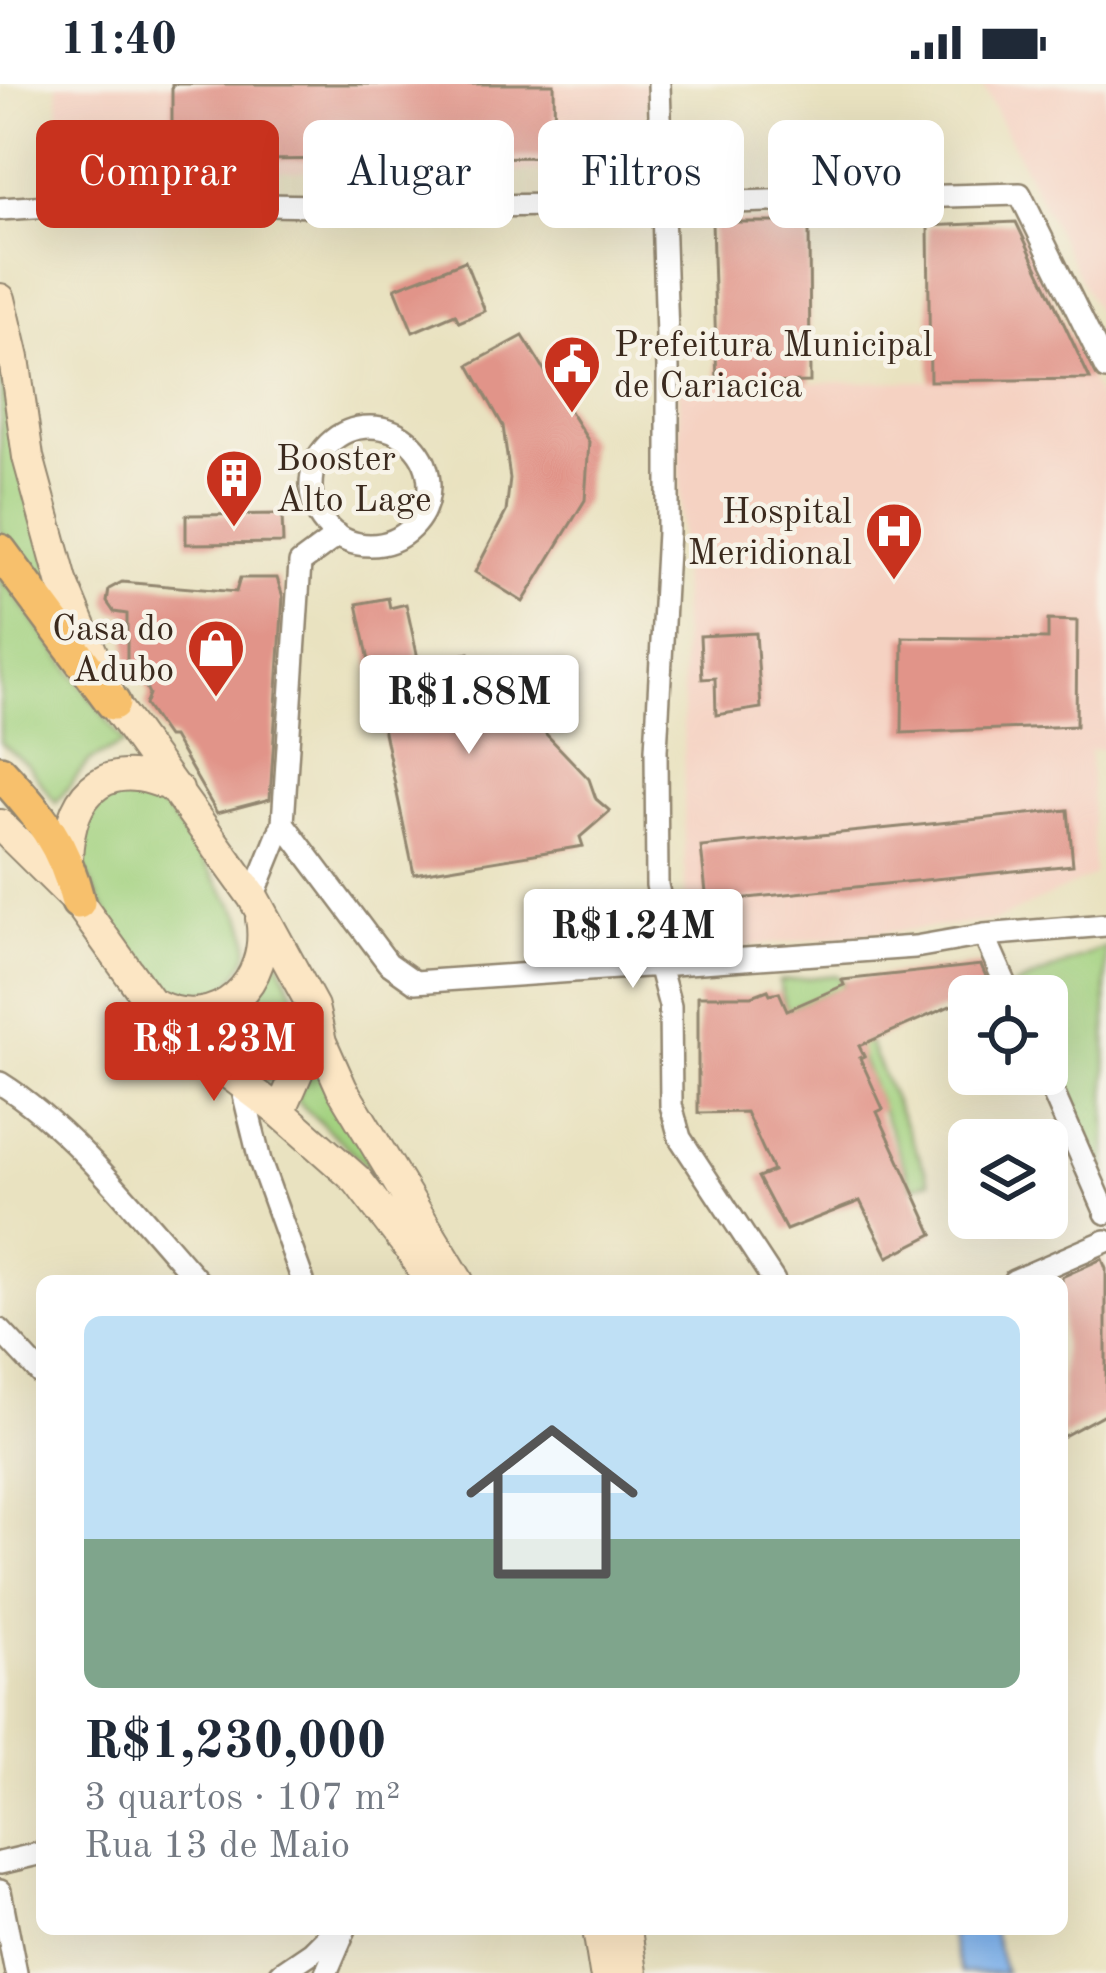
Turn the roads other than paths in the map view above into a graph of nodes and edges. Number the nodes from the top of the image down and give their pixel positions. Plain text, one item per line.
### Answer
1 (658, 84) edge
2 (659, 120) edge
3 (744, 203) edge
4 (538, 206) edge
5 (0, 208) edge
6 (664, 228) edge
7 (0, 299) edge
8 (1106, 369) edge
9 (338, 536) junction
10 (0, 551) edge
11 (113, 703) junction
12 (0, 772) edge
13 (178, 790) junction
14 (283, 823) junction
15 (0, 825) edge
16 (68, 859) junction
17 (657, 885) junction
18 (253, 897) junction
19 (78, 902) junction
20 (666, 925) junction
21 (1106, 925) edge
22 (631, 932) junction
23 (984, 935) junction
24 (653, 966) junction
25 (605, 970) junction
26 (1002, 975) edge
27 (150, 1002) junction
28 (313, 1007) junction
29 (0, 1083) edge
30 (241, 1083) junction
31 (1054, 1095) edge
32 (280, 1112) junction
33 (1106, 1214) edge
34 (1106, 1240) edge
35 (193, 1275) edge
36 (301, 1275) edge
37 (426, 1275) edge
38 (454, 1275) edge
39 (770, 1275) edge
40 (1027, 1275) edge
41 (2, 1333) edge
42 (36, 1353) edge
43 (36, 1369) edge
44 (36, 1854) edge
45 (0, 1862) edge
46 (0, 1891) edge
47 (329, 1935) edge
48 (342, 1935) edge
49 (600, 1935) edge
50 (624, 1935) edge
51 (609, 1971) edge
52 (16, 1973) edge
53 (281, 1973) edge
54 (326, 1973) edge

1 - 2 street
3 - 8 street
4 - 5 street
6 - 17 street
7 - 11 main road
9 - 9 street
9 - 14 street
10 - 11 main road
11 - 13 main road
12 - 16 main road
13 - 16 main road
13 - 18 main road
14 - 18 street
14 - 25 street
15 - 19 main road
16 - 19 main road
17 - 20 street
17 - 22 street
18 - 27 main road
18 - 28 main road
19 - 27 main road
20 - 22 street
20 - 24 street
21 - 23 street
22 - 24 street
22 - 25 street
23 - 24 street
23 - 26 street
24 - 25 street
24 - 39 street
27 - 30 main road
28 - 32 main road
28 - 38 main road
29 - 35 street
30 - 32 main road
30 - 36 street
31 - 33 street
32 - 37 main road
34 - 40 street
41 - 42 street
41 - 43 street
44 - 45 street
46 - 52 street
47 - 53 street
48 - 54 street
49 - 51 main road
50 - 51 main road

